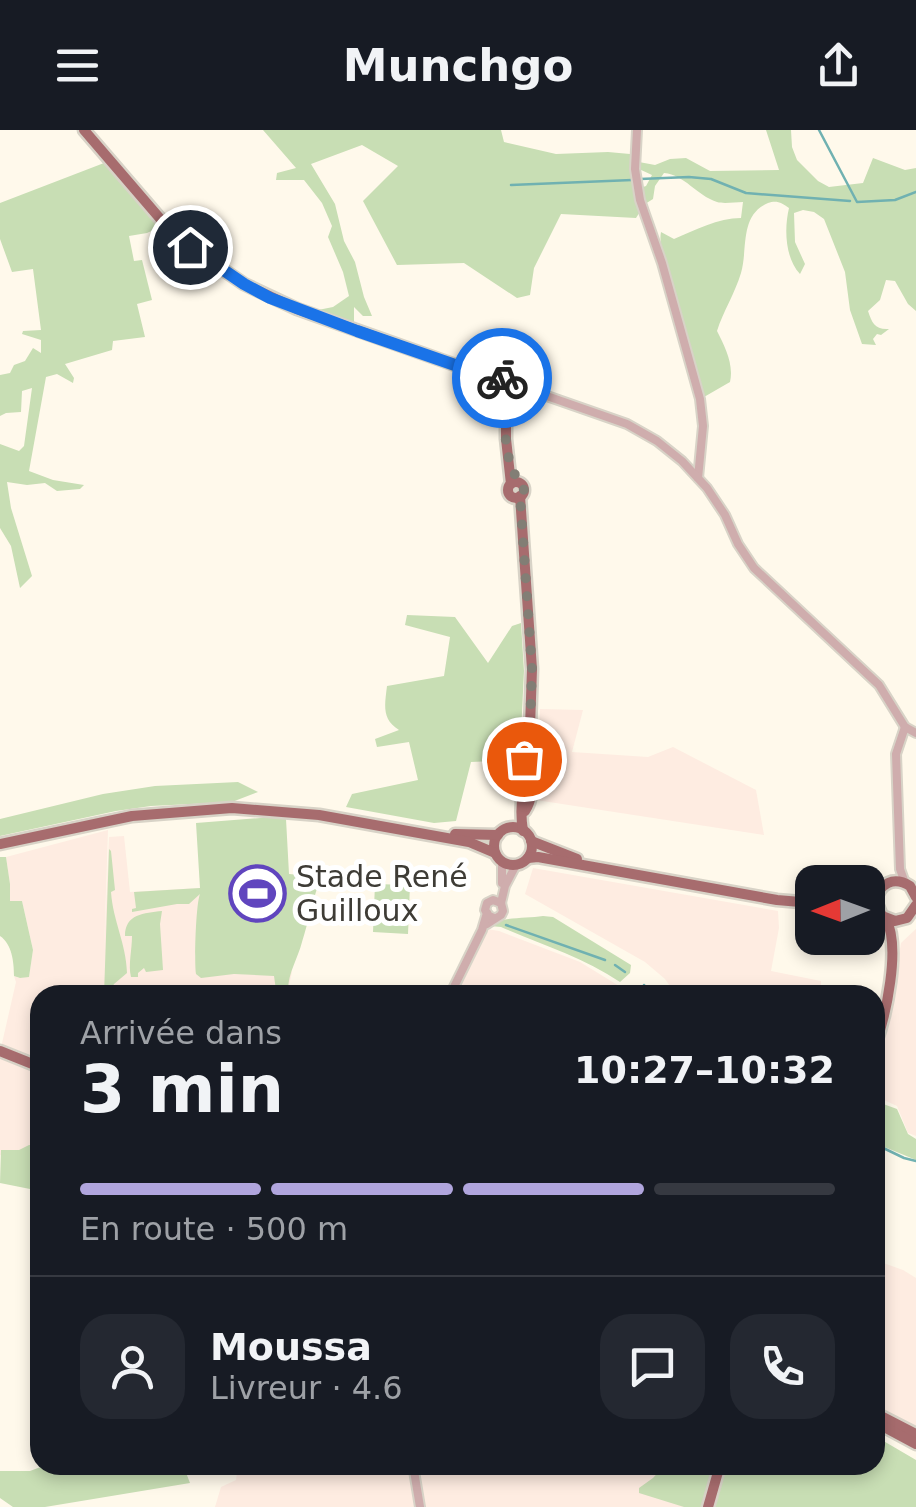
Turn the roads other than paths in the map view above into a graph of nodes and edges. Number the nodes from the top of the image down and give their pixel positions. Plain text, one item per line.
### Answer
1 (84, 130) edge
2 (638, 130) edge
3 (511, 387) junction
4 (701, 458) junction
5 (690, 469) junction
6 (698, 478) junction
7 (905, 727) junction
8 (916, 733) edge
9 (528, 761) junction
10 (522, 803) junction
11 (522, 816) junction
12 (508, 828) junction
13 (414, 832) junction
14 (498, 835) junction
15 (527, 836) junction
16 (0, 844) edge
17 (498, 858) junction
18 (528, 858) junction
19 (900, 860) junction
20 (516, 866) junction
21 (597, 866) junction
22 (889, 882) junction
23 (885, 885) edge
24 (913, 890) edge
25 (795, 899) edge
26 (497, 902) junction
27 (915, 909) edge
28 (491, 916) junction
29 (885, 916) edge
30 (903, 920) junction
31 (885, 921) edge
32 (894, 943) junction
33 (455, 985) edge
34 (885, 1010) edge
35 (0, 1049) edge
36 (30, 1056) edge
37 (30, 1062) edge
38 (885, 1418) edge
39 (885, 1427) edge
40 (916, 1434) edge
41 (916, 1444) edge
42 (415, 1475) edge
43 (717, 1475) edge
44 (420, 1507) edge
45 (708, 1507) edge

1 - 3 main road
2 - 4 street
3 - 5 street
3 - 9 main road
4 - 5 street
4 - 6 street
5 - 6 street
6 - 7 street
7 - 8 street
7 - 19 street
9 - 10 main road
9 - 11 main road
10 - 11 main road
10 - 12 main road
11 - 15 main road
12 - 14 main road
12 - 15 main road
13 - 14 main road
13 - 16 main road
13 - 17 main road
14 - 17 main road
15 - 18 main road
15 - 21 main road
17 - 20 main road
17 - 26 street
18 - 20 main road
18 - 21 main road
19 - 22 street
19 - 24 street
20 - 26 street
21 - 25 main road
22 - 23 main road
22 - 24 main road
26 - 28 street
26 - 28 street
27 - 30 main road
28 - 33 street
29 - 30 main road
30 - 32 main road
31 - 32 main road
32 - 34 main road
35 - 36 main road
35 - 37 main road
38 - 40 main road
39 - 41 main road
42 - 44 street
43 - 45 main road

